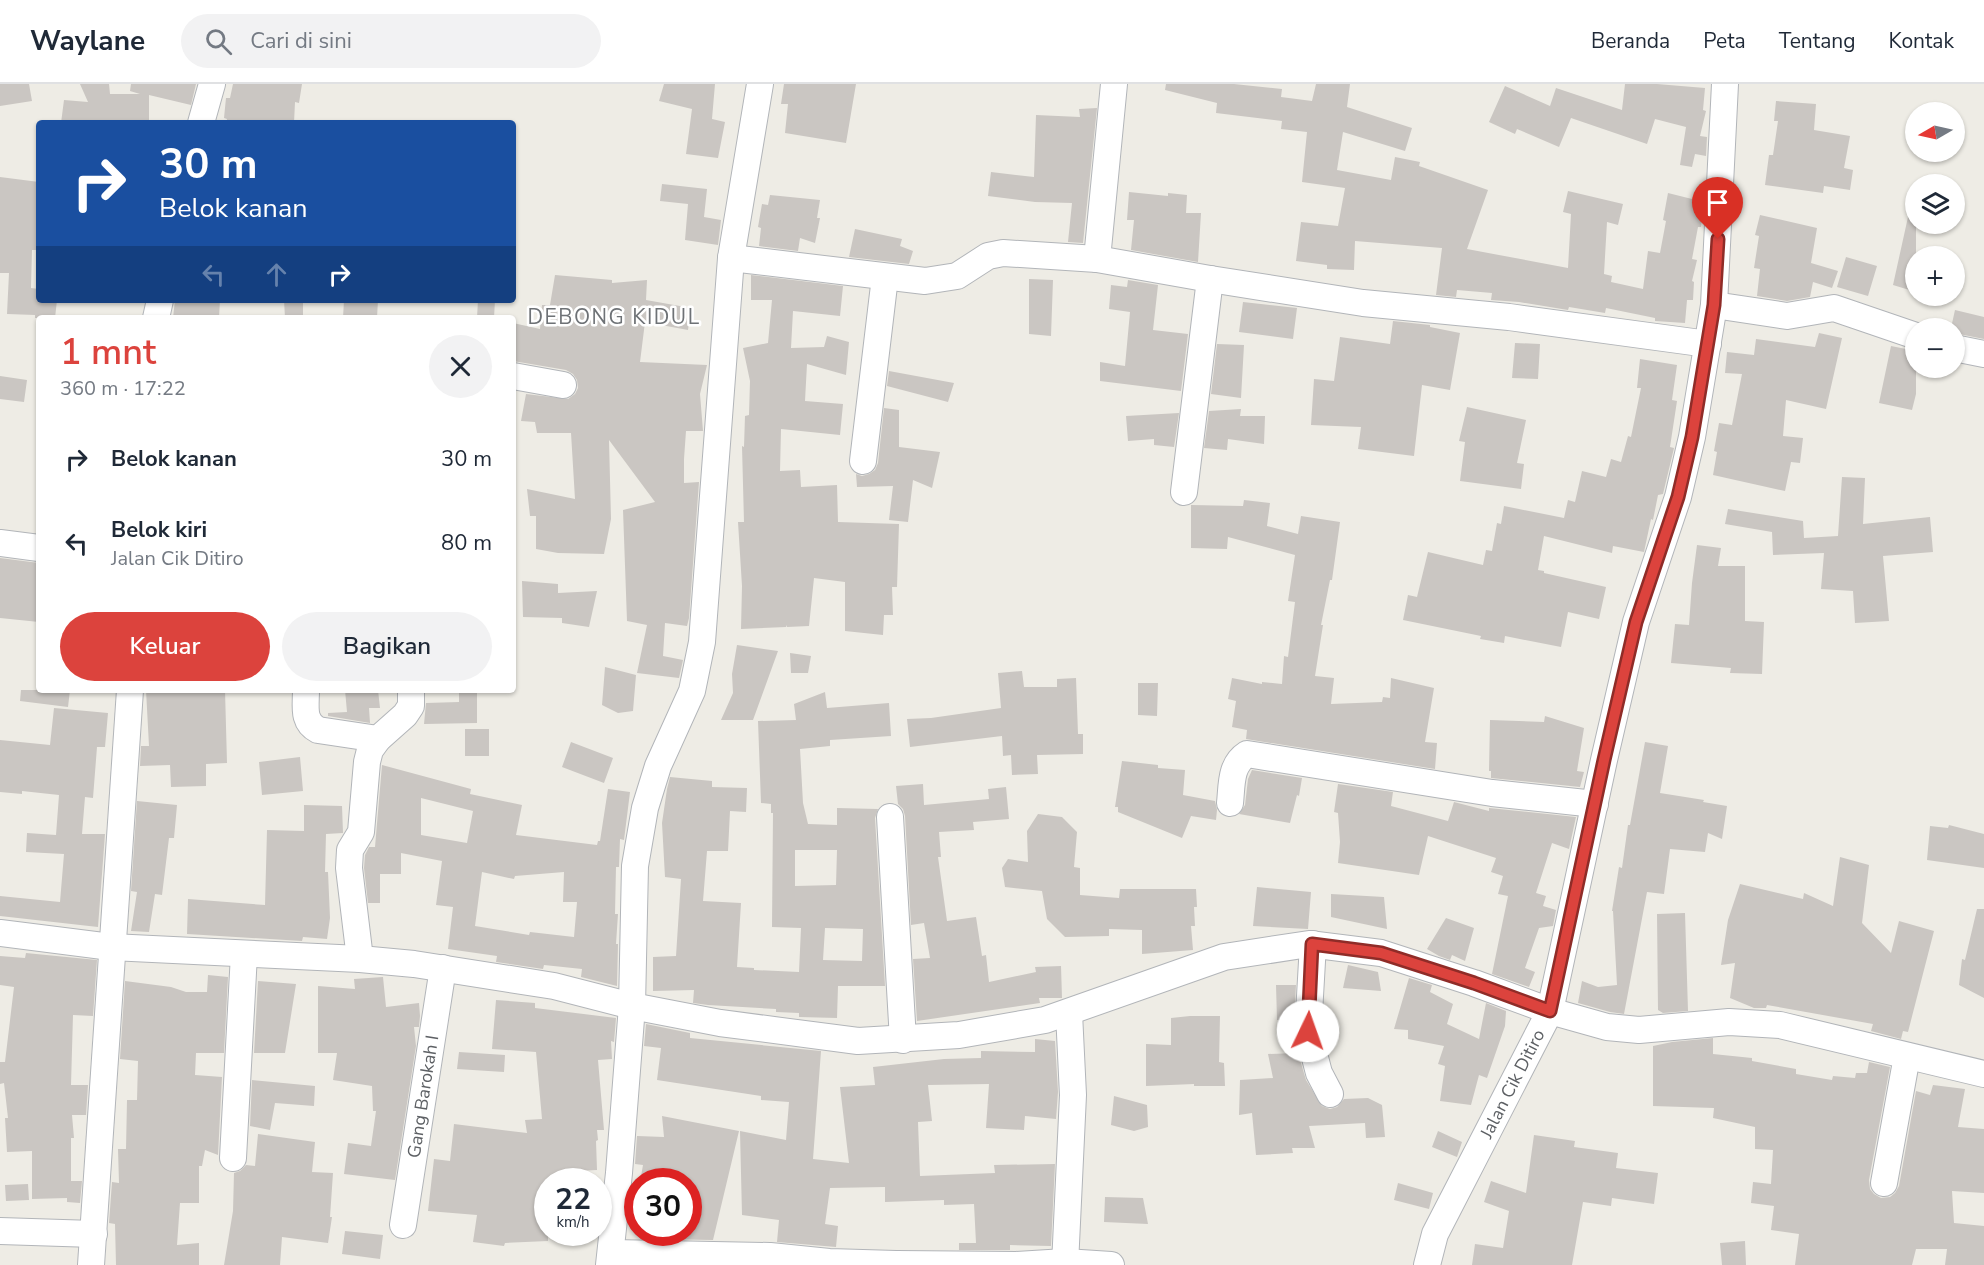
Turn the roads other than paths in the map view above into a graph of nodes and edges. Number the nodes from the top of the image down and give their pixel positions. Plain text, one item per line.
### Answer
1 (212, 84) edge
2 (760, 84) edge
3 (1114, 84) edge
4 (1725, 84) edge
5 (202, 120) edge
6 (731, 258) junction
7 (1097, 259) junction
8 (885, 277) junction
9 (1210, 279) junction
10 (1714, 305) junction
11 (1905, 332) edge
12 (1708, 345) junction
13 (1965, 350) edge
14 (1984, 354) edge
15 (516, 377) edge
16 (563, 385) dead end
17 (863, 461) dead end
18 (1184, 492) dead end
19 (0, 543) edge
20 (36, 548) edge
21 (130, 693) edge
22 (306, 693) edge
23 (411, 693) edge
24 (378, 739) junction
25 (1230, 803) dead end
26 (1595, 804) junction
27 (890, 817) dead end
28 (0, 933) edge
29 (1312, 944) junction
30 (111, 947) junction
31 (244, 954) junction
32 (360, 959) junction
33 (443, 968) junction
34 (632, 1006) junction
35 (1550, 1011) junction
36 (1069, 1012) junction
37 (903, 1040) junction
38 (1907, 1056) junction
39 (1984, 1074) edge
40 (1330, 1094) dead end
41 (233, 1158) dead end
42 (1884, 1184) dead end
43 (402, 1225) dead end
44 (0, 1231) edge
45 (94, 1233) junction
46 (610, 1259) edge
47 (790, 1261) edge
48 (896, 1264) edge
49 (1065, 1264) edge
50 (91, 1265) edge
51 (1111, 1265) edge
52 (1427, 1265) edge

1 - 5 street
2 - 6 street
3 - 7 street
4 - 10 street, Jalan Cik Ditiro
6 - 8 street
6 - 34 street
7 - 8 street
7 - 9 street
8 - 17 street
9 - 12 street
9 - 18 street
10 - 11 street
10 - 12 street, Jalan Cik Ditiro
12 - 26 street, Jalan Cik Ditiro
13 - 14 street
15 - 16 street
19 - 20 street
21 - 30 street
22 - 24 street
23 - 24 street
24 - 32 street
25 - 26 street
26 - 35 street, Jalan Cik Ditiro
27 - 37 street
28 - 30 street
29 - 35 street
29 - 36 street
29 - 40 street
30 - 31 street
30 - 45 street
31 - 32 street
31 - 41 street
32 - 33 street
33 - 34 street
33 - 43 street, Gang Barokah I
34 - 37 street
34 - 46 street
35 - 38 street
35 - 52 street, Jalan Cik Ditiro
36 - 37 street
36 - 49 street
38 - 39 street
38 - 42 street
44 - 45 street
45 - 50 street
46 - 47 street
47 - 48 street
48 - 49 street
49 - 51 street

